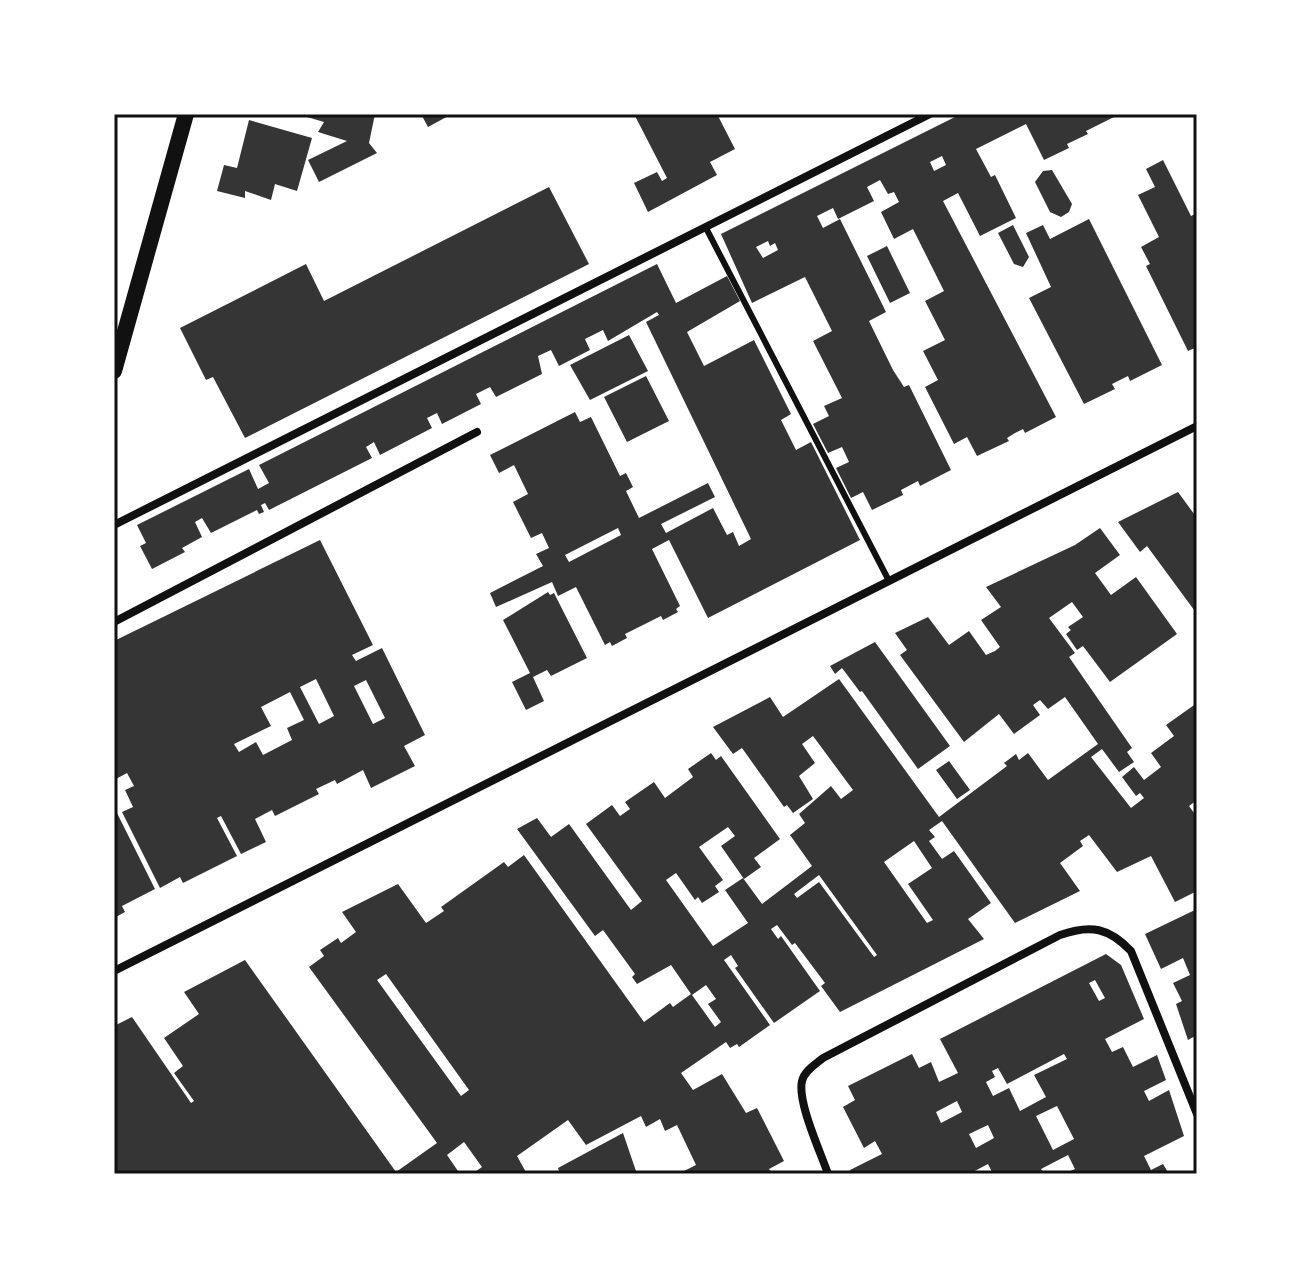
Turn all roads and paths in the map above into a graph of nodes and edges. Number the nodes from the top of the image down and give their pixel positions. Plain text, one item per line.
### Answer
1 (186, 114) edge
2 (930, 114) edge
3 (706, 228) junction
4 (114, 371) edge
5 (1197, 426) edge
6 (477, 432) dead end
7 (114, 525) edge
8 (888, 579) junction
9 (114, 622) edge
10 (114, 971) edge
11 (1197, 1114) edge
12 (828, 1174) edge

1 - 4 main road
2 - 3 street
3 - 7 street
3 - 8 lane
5 - 8 street
6 - 9 street
8 - 10 street
11 - 12 street

